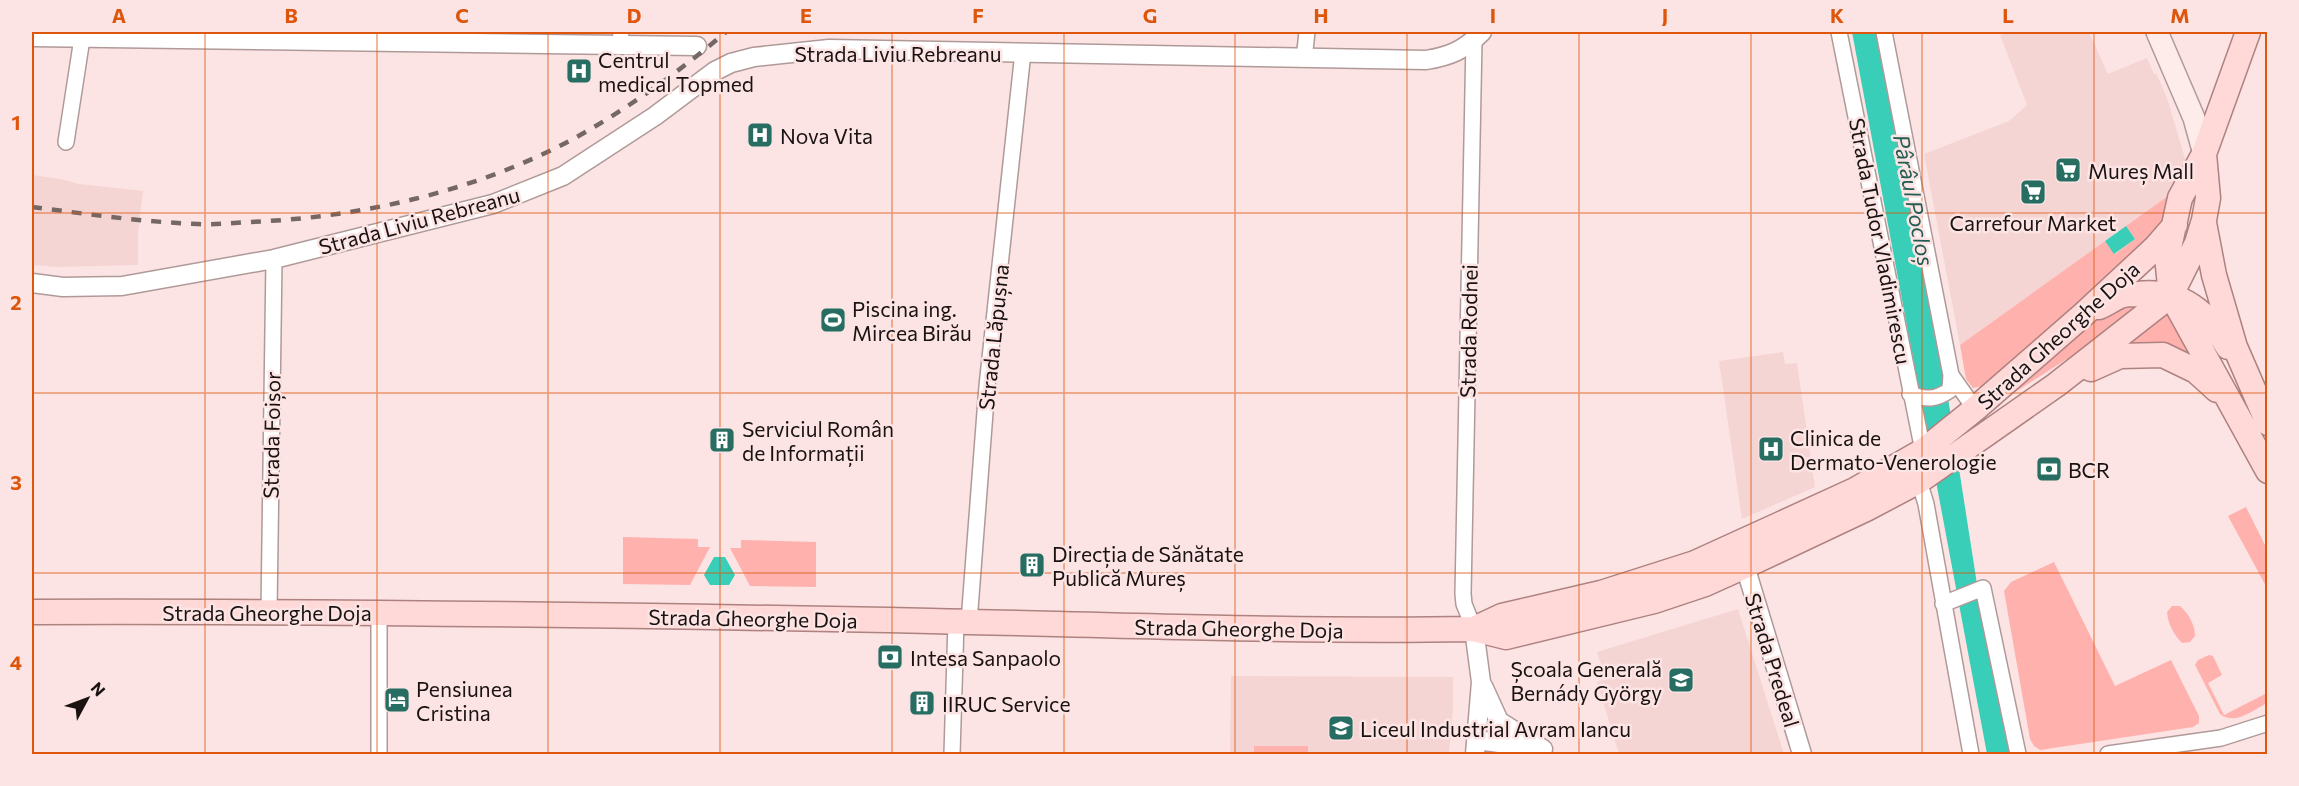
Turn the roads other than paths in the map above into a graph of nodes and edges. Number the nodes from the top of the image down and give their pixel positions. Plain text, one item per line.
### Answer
1 (1307, 32) edge
2 (1839, 32) edge
3 (1884, 32) edge
4 (2157, 32) edge
5 (2248, 32) edge
6 (83, 34) edge
7 (1477, 34) edge
8 (32, 37) edge
9 (325, 37) edge
10 (620, 38) edge
11 (698, 39) edge
12 (1023, 52) junction
13 (1304, 59) junction
14 (715, 71) junction
15 (66, 142) dead end
16 (2204, 154) junction
17 (2204, 220) junction
18 (2175, 225) junction
19 (274, 259) junction
20 (32, 283) edge
21 (2171, 295) junction
22 (2085, 314) junction
23 (2244, 372) junction
24 (1951, 375) junction
25 (2056, 385) junction
26 (1910, 394) junction
27 (2227, 400) junction
28 (1975, 410) junction
29 (2268, 423) edge
30 (1923, 451) junction
31 (2268, 471) edge
32 (1919, 481) junction
33 (1745, 566) junction
34 (1943, 604) junction
35 (269, 611) junction
36 (32, 612) edge
37 (379, 613) junction
38 (962, 622) junction
39 (1474, 629) junction
40 (1481, 682) junction
41 (2268, 723) edge
42 (1476, 747) edge
43 (1549, 752) edge
44 (379, 754) edge
45 (952, 754) edge
46 (1802, 754) edge
47 (1971, 754) edge
48 (2018, 754) edge
49 (2108, 754) edge

1 - 13 street
2 - 26 street, Strada Tudor Vladimirescu
3 - 24 street, Strada Tudor Vladimirescu
4 - 16 main road
5 - 16 main road
6 - 8 street
6 - 9 street
6 - 15 street
7 - 13 street, Strada Liviu Rebreanu
7 - 39 street, Strada Rodnei
9 - 10 street
10 - 11 street
11 - 14 street
12 - 13 street, Strada Liviu Rebreanu
12 - 14 street, Strada Liviu Rebreanu
12 - 38 street, Strada Lăpușna
14 - 19 street, Strada Liviu Rebreanu
16 - 17 main road
16 - 18 main road
17 - 21 main road
17 - 23 main road
18 - 21 main road
18 - 22 main road, Strada Gheorghe Doja
19 - 20 street, Strada Liviu Rebreanu
19 - 35 street, Strada Foișor
21 - 22 main road
21 - 23 main road
21 - 25 main road, Strada Gheorghe Doja
21 - 27 main road
22 - 28 main road, Strada Gheorghe Doja
23 - 29 main road
24 - 26 street
24 - 28 street, Strada Tudor Vladimirescu
25 - 27 main road
25 - 32 main road, Strada Gheorghe Doja
26 - 30 street, Strada Tudor Vladimirescu
27 - 31 main road
28 - 30 main road, Strada Gheorghe Doja
30 - 39 main road, Strada Gheorghe Doja
32 - 33 main road, Strada Gheorghe Doja
32 - 34 street
33 - 39 main road, Strada Gheorghe Doja
33 - 46 street, Strada Predeal
34 - 47 street
34 - 48 street
35 - 36 main road, Strada Gheorghe Doja
35 - 37 main road, Strada Gheorghe Doja
37 - 38 main road, Strada Gheorghe Doja
37 - 44 street
38 - 39 main road, Strada Gheorghe Doja
38 - 45 street, Strada Lăpușna
39 - 40 street
40 - 42 street
40 - 43 street
41 - 49 street
42 - 43 street

